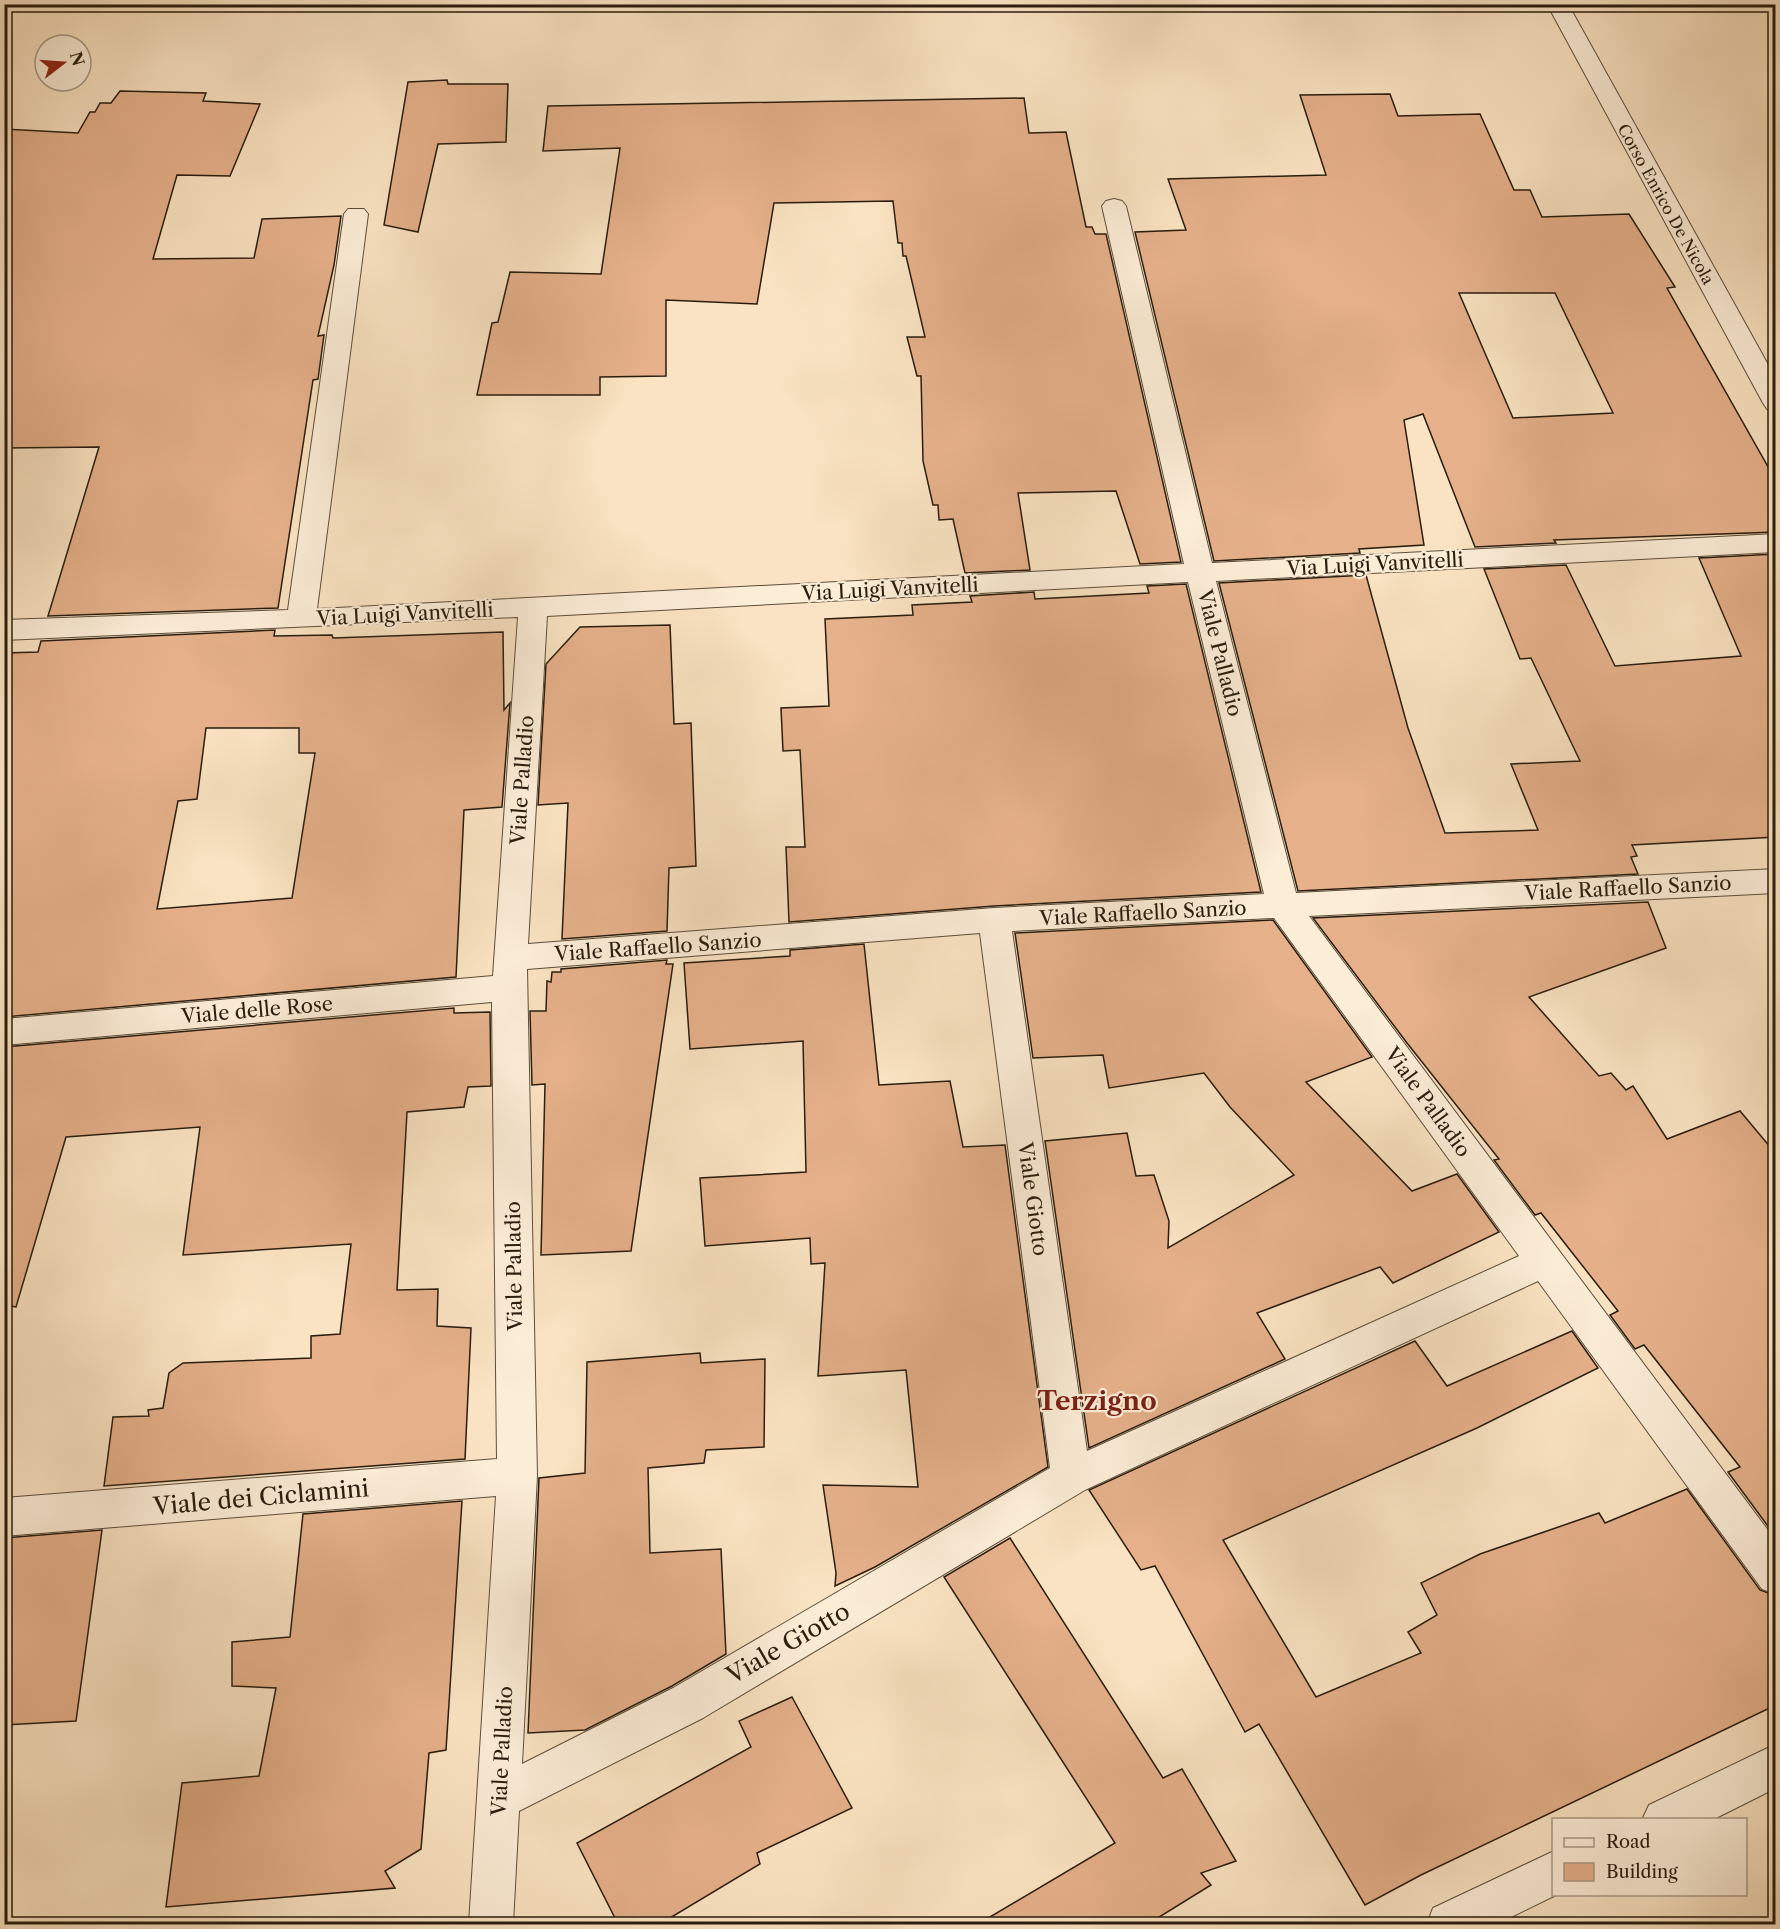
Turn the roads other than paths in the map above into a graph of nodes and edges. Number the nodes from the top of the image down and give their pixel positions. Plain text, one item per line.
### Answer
1 (1557, 4) edge
2 (1114, 206) dead end
3 (356, 214) dead end
4 (1776, 403) edge
5 (1776, 543) edge
6 (1200, 573) junction
7 (533, 607) junction
8 (301, 619) junction
9 (4, 630) edge
10 (1774, 881) edge
11 (1283, 906) junction
12 (994, 920) junction
13 (510, 973) junction
14 (4, 1032) edge
15 (1545, 1261) junction
16 (518, 1476) junction
17 (1071, 1477) junction
18 (4, 1517) edge
19 (1776, 1575) edge
20 (1776, 1765) edge
21 (500, 1798) junction
22 (1668, 1818) edge
23 (1552, 1874) edge
24 (491, 1924) edge
25 (1449, 1924) edge

1 - 4 street, Corso Enrico De Nicola
2 - 6 street, Viale Palladio
3 - 8 street
5 - 6 street, Via Luigi Vanvitelli
6 - 7 street, Via Luigi Vanvitelli
6 - 11 street, Viale Palladio
7 - 8 street, Via Luigi Vanvitelli
7 - 13 street, Viale Palladio
8 - 9 street, Via Luigi Vanvitelli
10 - 11 street, Viale Raffaello Sanzio
11 - 12 street, Viale Raffaello Sanzio
11 - 15 street, Viale Palladio
12 - 13 street, Viale Raffaello Sanzio
12 - 17 street, Viale Giotto
13 - 14 street, Viale delle Rose
13 - 16 street, Viale Palladio
15 - 17 street, Viale Giotto
15 - 19 street, Viale Palladio
16 - 18 street, Viale dei Ciclamini
16 - 21 street, Viale Palladio
17 - 21 street, Viale Giotto
20 - 22 street
21 - 24 street, Viale Palladio
23 - 25 street

